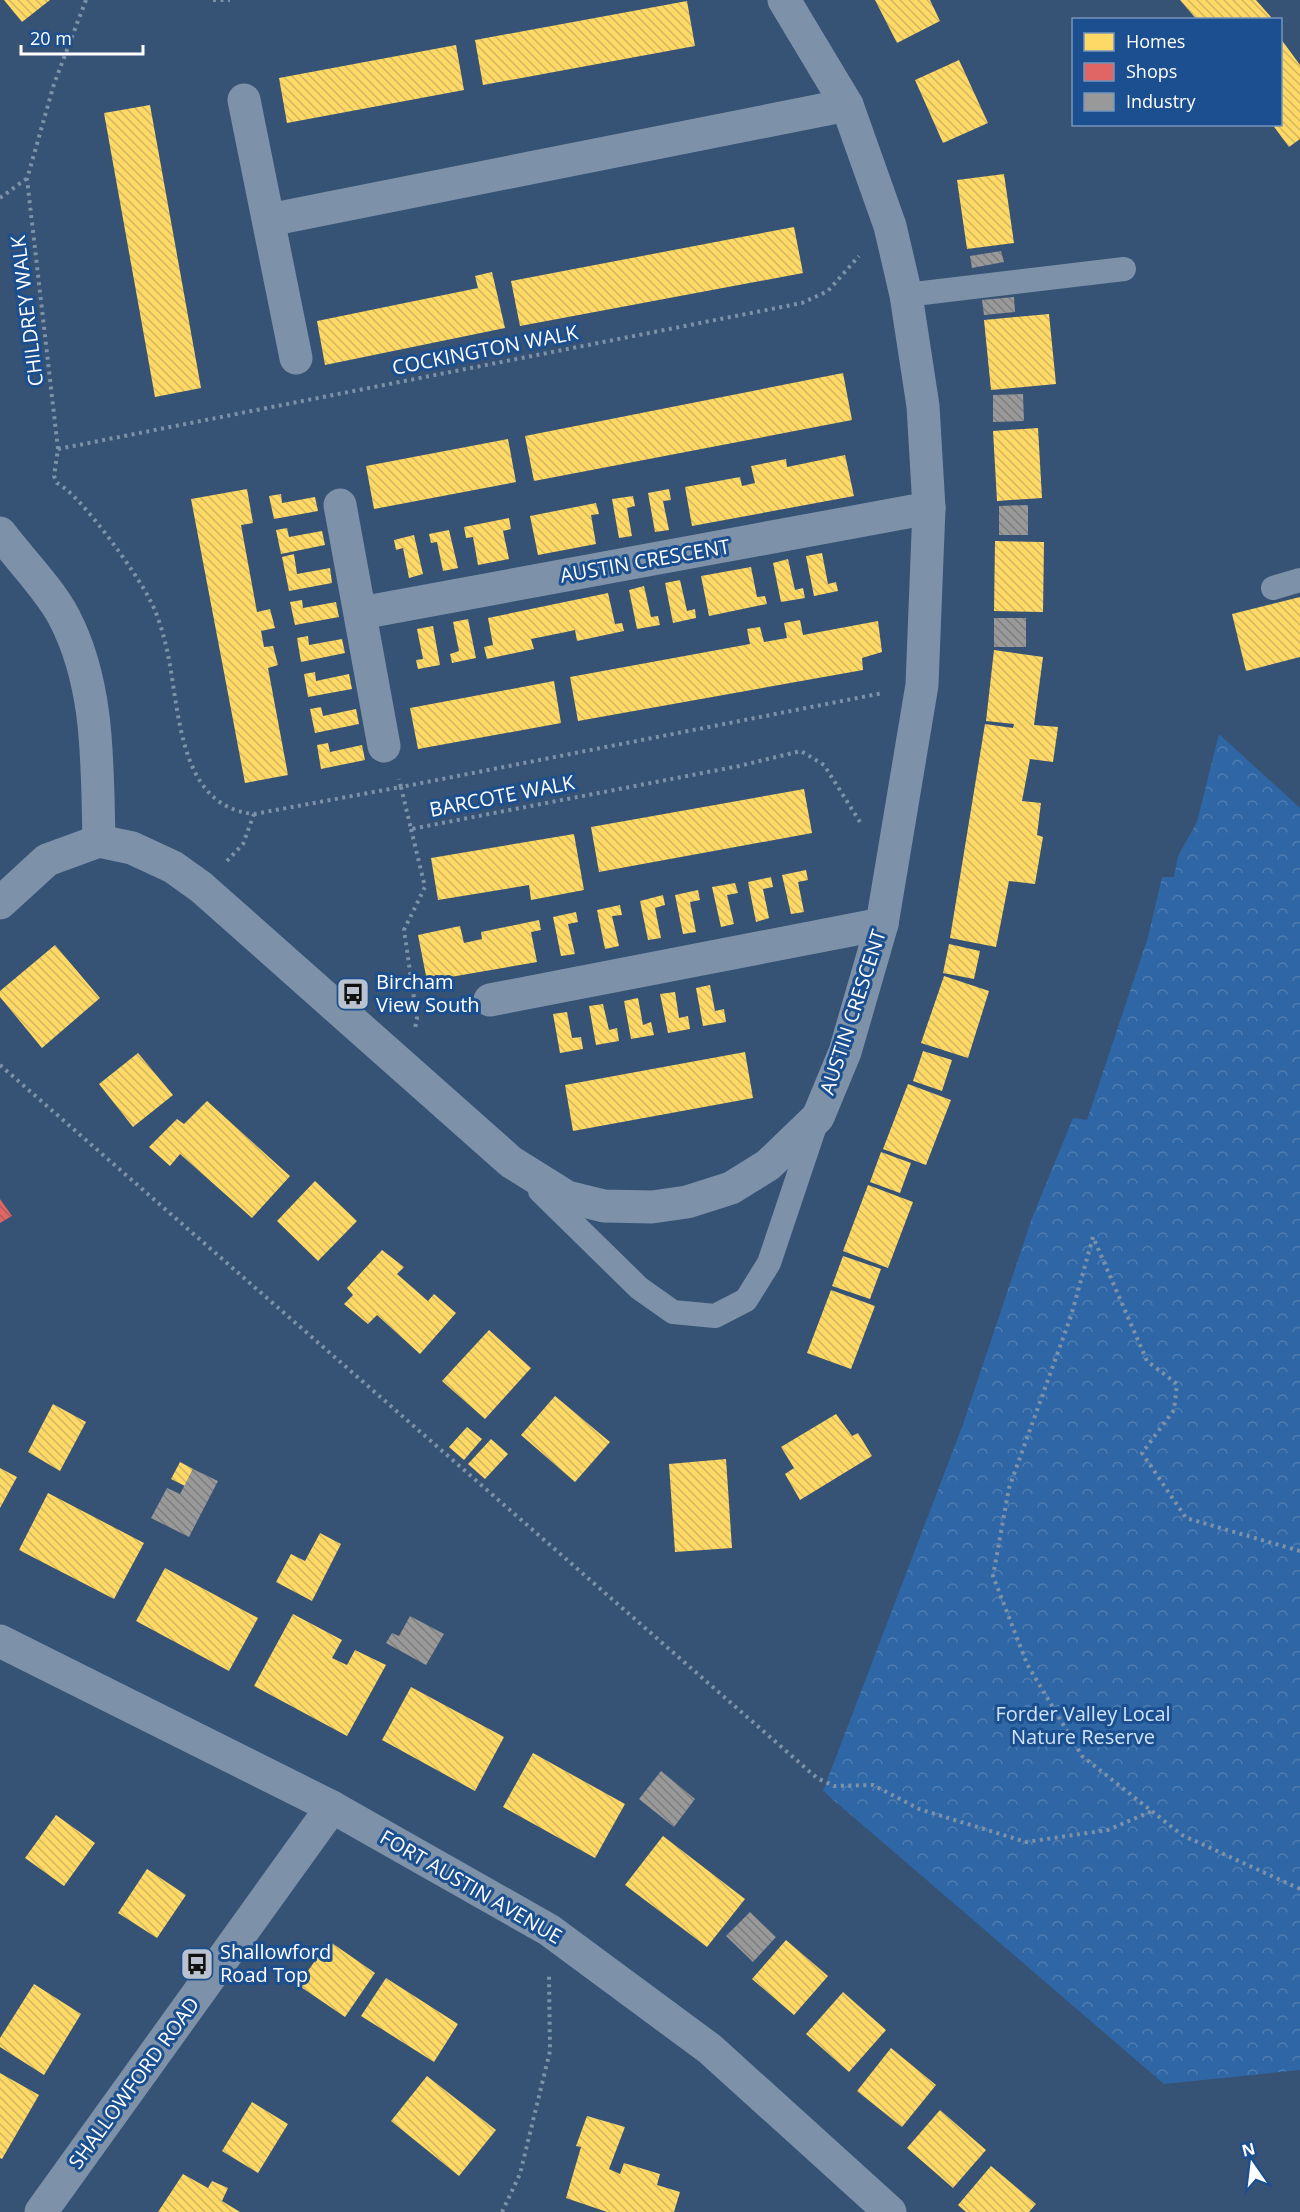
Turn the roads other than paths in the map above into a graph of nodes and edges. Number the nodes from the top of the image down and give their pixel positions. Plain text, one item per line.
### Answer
1 (784, 0) edge
2 (244, 100) dead end
3 (847, 105) junction
4 (269, 220) junction
5 (1124, 269) dead end
6 (906, 295) junction
7 (296, 358) dead end
8 (340, 505) dead end
9 (928, 508) junction
10 (0, 533) edge
11 (1300, 580) edge
12 (1273, 588) dead end
13 (361, 613) junction
14 (384, 746) dead end
15 (99, 842) junction
16 (0, 903) edge
17 (882, 924) junction
18 (490, 1000) dead end
19 (818, 1117) junction
20 (511, 1162) junction
21 (0, 1641) edge
22 (332, 1807) junction
23 (41, 2212) edge
24 (890, 2212) edge

1 - 3 street, AUSTIN CRESCENT
2 - 4 street
3 - 4 street
3 - 6 street, AUSTIN CRESCENT
4 - 7 street
5 - 6 lane
6 - 9 street, AUSTIN CRESCENT
8 - 13 street
9 - 13 street, AUSTIN CRESCENT
9 - 17 street, AUSTIN CRESCENT
10 - 15 street
11 - 12 lane
13 - 14 street
15 - 16 street
15 - 20 street, AUSTIN CRESCENT
17 - 18 street
17 - 19 street, AUSTIN CRESCENT
19 - 20 street, AUSTIN CRESCENT
19 - 20 lane
21 - 22 street, FORT AUSTIN AVENUE
22 - 23 street, SHALLOWFORD ROAD
22 - 24 street, FORT AUSTIN AVENUE

